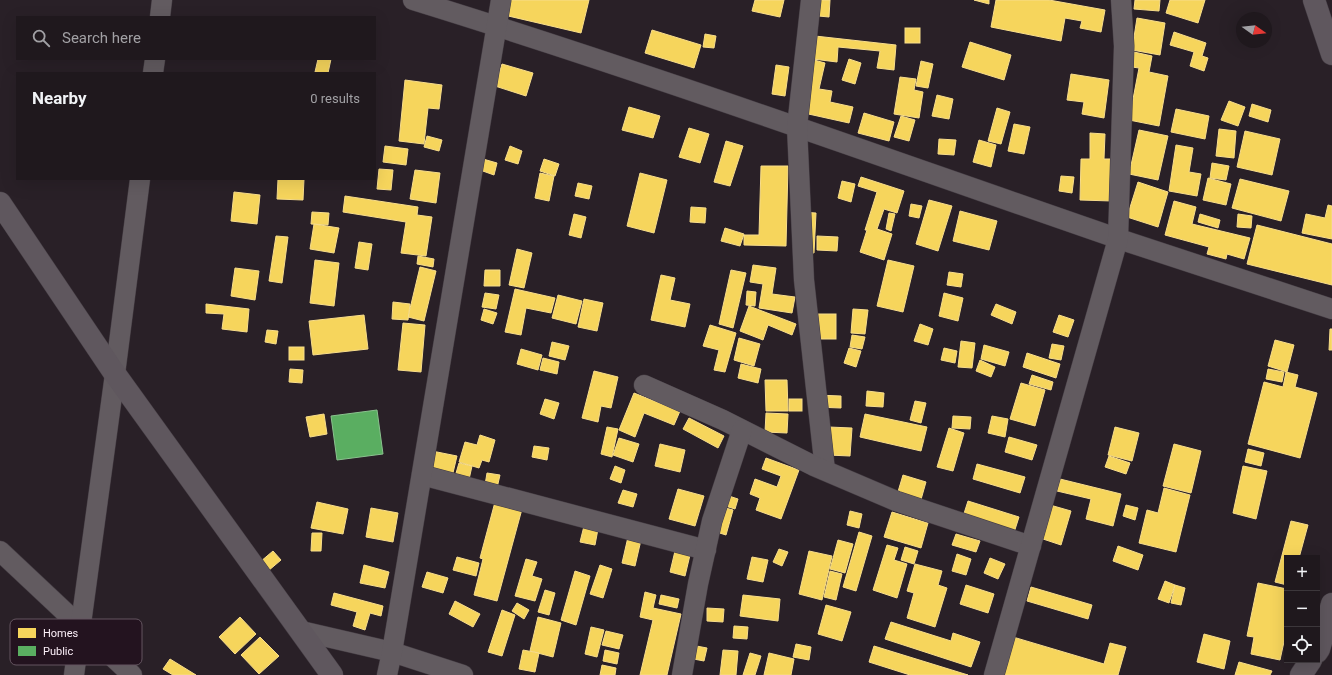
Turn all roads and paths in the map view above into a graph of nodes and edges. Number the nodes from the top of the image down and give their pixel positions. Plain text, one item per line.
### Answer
1 (162, 0) edge
2 (413, 0) edge
3 (501, 0) edge
4 (811, 0) edge
5 (1121, 0) edge
6 (1314, 0) edge
7 (160, 16) edge
8 (497, 26) junction
9 (1332, 54) edge
10 (155, 60) edge
11 (153, 72) edge
12 (797, 127) junction
13 (140, 180) edge
14 (0, 203) edge
15 (1118, 238) junction
16 (1332, 309) edge
17 (116, 374) junction
18 (644, 385) dead end
19 (742, 430) junction
20 (824, 470) junction
21 (422, 474) junction
22 (1031, 546) junction
23 (706, 550) junction
24 (0, 551) edge
25 (1332, 604) edge
26 (72, 619) edge
27 (82, 619) edge
28 (301, 631) junction
29 (1320, 646) edge
30 (392, 652) junction
31 (1309, 663) edge
32 (75, 665) edge
33 (121, 665) edge
34 (74, 675) edge
35 (132, 675) edge
36 (332, 675) edge
37 (387, 675) edge
38 (463, 675) edge
39 (682, 675) edge
40 (994, 675) edge
41 (1301, 675) edge

1 - 7 street
2 - 8 street
3 - 8 street
4 - 12 street
5 - 15 street
6 - 9 street
8 - 12 street
8 - 21 street
10 - 11 street
12 - 15 street
12 - 20 street
13 - 17 street
14 - 17 street
15 - 16 street
15 - 22 street
17 - 27 street
17 - 28 street
18 - 19 street
19 - 20 street
19 - 23 street
20 - 22 street
21 - 23 street
21 - 30 street
22 - 40 street
23 - 39 street
24 - 26 street
25 - 29 street
28 - 30 street
28 - 36 street
30 - 37 street
30 - 38 street
31 - 41 street
32 - 34 street
33 - 35 street

